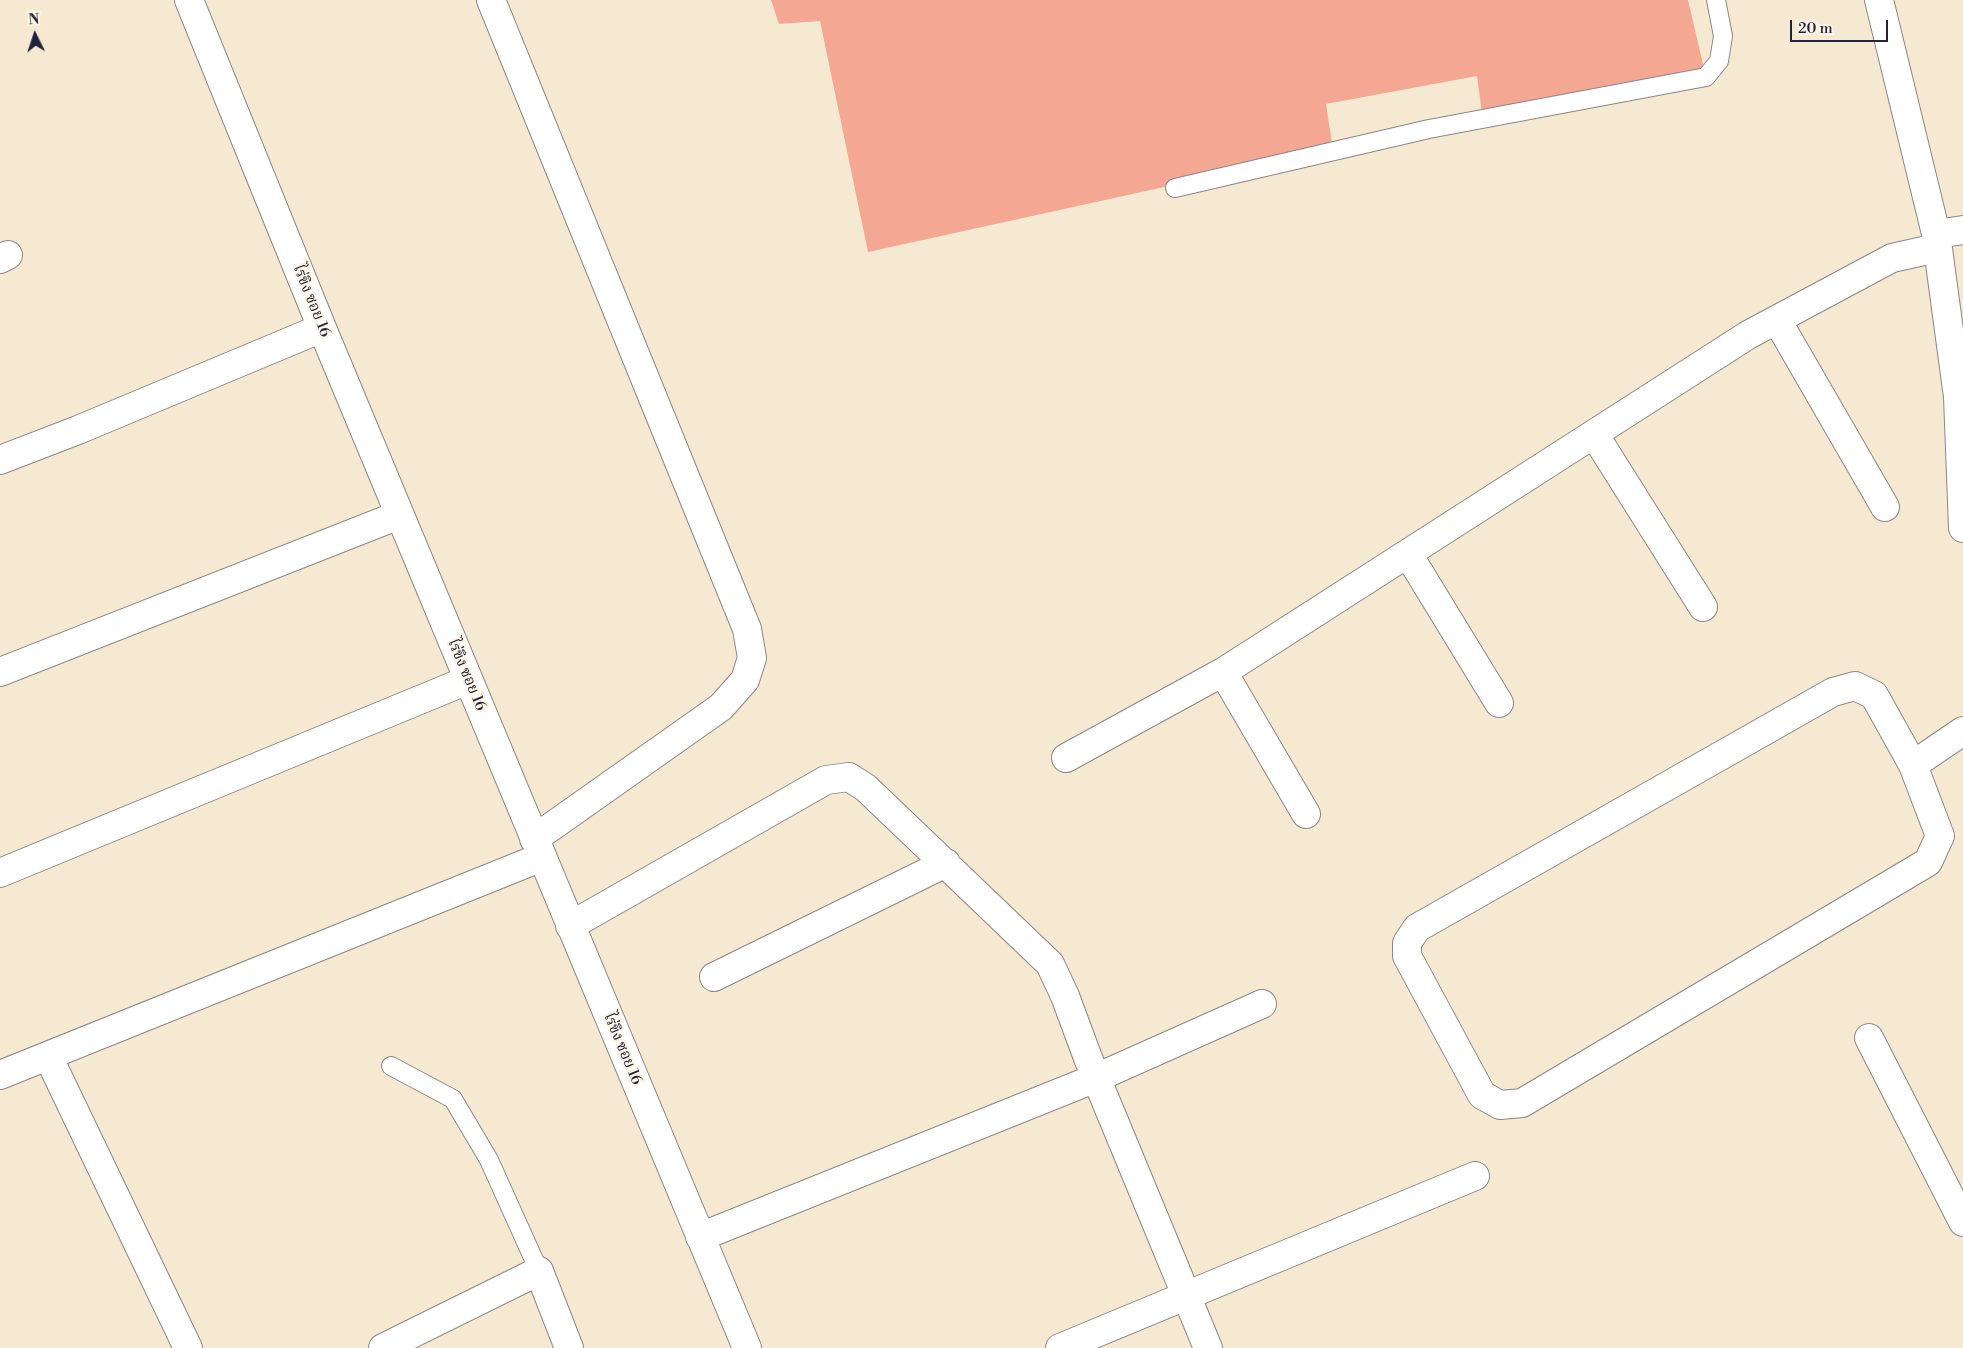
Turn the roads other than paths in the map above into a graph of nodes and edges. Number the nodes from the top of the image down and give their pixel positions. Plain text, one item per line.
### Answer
1 (189, 0) edge
2 (491, 0) edge
3 (1716, 0) edge
4 (1879, 0) edge
5 (1175, 188) dead end
6 (1963, 230) edge
7 (1936, 241) junction
8 (1777, 320) junction
9 (322, 328) junction
10 (1594, 434) junction
11 (0, 460) edge
12 (1885, 507) dead end
13 (399, 515) junction
14 (1963, 528) edge
15 (1408, 554) junction
16 (1703, 607) dead end
17 (0, 672) edge
18 (1223, 672) junction
19 (468, 680) junction
20 (1498, 702) dead end
21 (1963, 731) edge
22 (1066, 758) dead end
23 (1913, 765) junction
24 (1306, 814) dead end
25 (538, 848) junction
26 (946, 863) junction
27 (0, 874) edge
28 (570, 926) junction
29 (714, 977) dead end
30 (1262, 1004) dead end
31 (1869, 1038) dead end
32 (48, 1056) junction
33 (391, 1066) dead end
34 (0, 1075) edge
35 (1096, 1078) junction
36 (1475, 1176) dead end
37 (1963, 1222) edge
38 (700, 1237) junction
39 (539, 1271) junction
40 (1185, 1296) junction
41 (188, 1348) edge
42 (383, 1348) edge
43 (569, 1348) edge
44 (747, 1348) edge
45 (1060, 1348) edge
46 (1208, 1348) edge

1 - 9 street, ไร่ขิง ซอย 16
2 - 25 street
3 - 5 lane
4 - 7 street
6 - 7 street
7 - 8 street
7 - 14 street
8 - 10 street
8 - 12 street
9 - 11 street
9 - 13 street, ไร่ขิง ซอย 16
10 - 15 street
10 - 16 street
13 - 17 street
13 - 19 street, ไร่ขิง ซอย 16
15 - 18 street
15 - 20 street
18 - 22 street
18 - 24 street
19 - 25 street, ไร่ขิง ซอย 16
19 - 27 street
21 - 23 street
23 - 23 street
25 - 28 street, ไร่ขิง ซอย 16
25 - 32 street
26 - 28 street
26 - 29 street
26 - 35 street
28 - 38 street, ไร่ขิง ซอย 16
30 - 35 street
31 - 37 street
32 - 34 street
32 - 41 street
33 - 39 lane
35 - 38 street
35 - 40 street
36 - 40 street
38 - 44 street, ไร่ขิง ซอย 16
39 - 42 street
39 - 43 street
40 - 45 street
40 - 46 street

